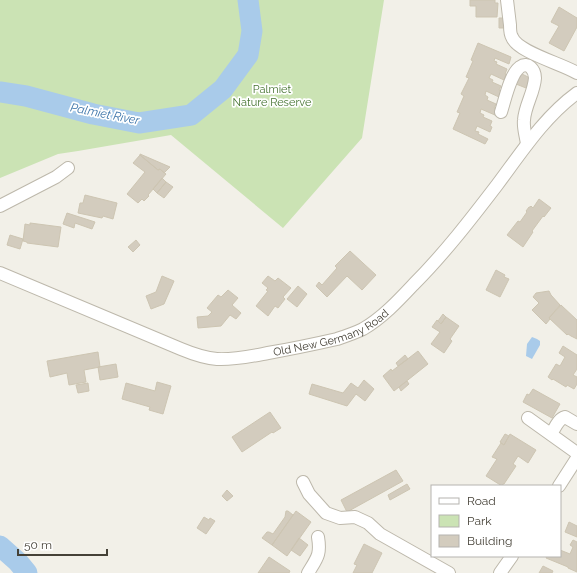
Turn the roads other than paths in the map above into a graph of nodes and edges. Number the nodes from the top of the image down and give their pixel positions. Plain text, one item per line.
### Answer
1 (507, 0) edge
2 (576, 72) edge
3 (577, 93) edge
4 (501, 112) dead end
5 (528, 144) junction
6 (68, 168) dead end
7 (0, 206) edge
8 (0, 273) edge
9 (528, 418) dead end
10 (577, 424) edge
11 (551, 434) junction
12 (577, 453) edge
13 (577, 458) edge
14 (577, 472) edge
15 (562, 481) edge
16 (303, 482) dead end
17 (318, 537) dead end
18 (511, 557) edge
19 (308, 573) edge
20 (449, 573) edge
21 (500, 573) edge

1 - 2 street
3 - 5 street, Old New Germany Road
4 - 5 street
5 - 8 street, Old New Germany Road
6 - 7 street
9 - 11 street
10 - 11 street
11 - 12 street
13 - 15 street
14 - 15 street
16 - 20 street
17 - 19 street
18 - 21 street

